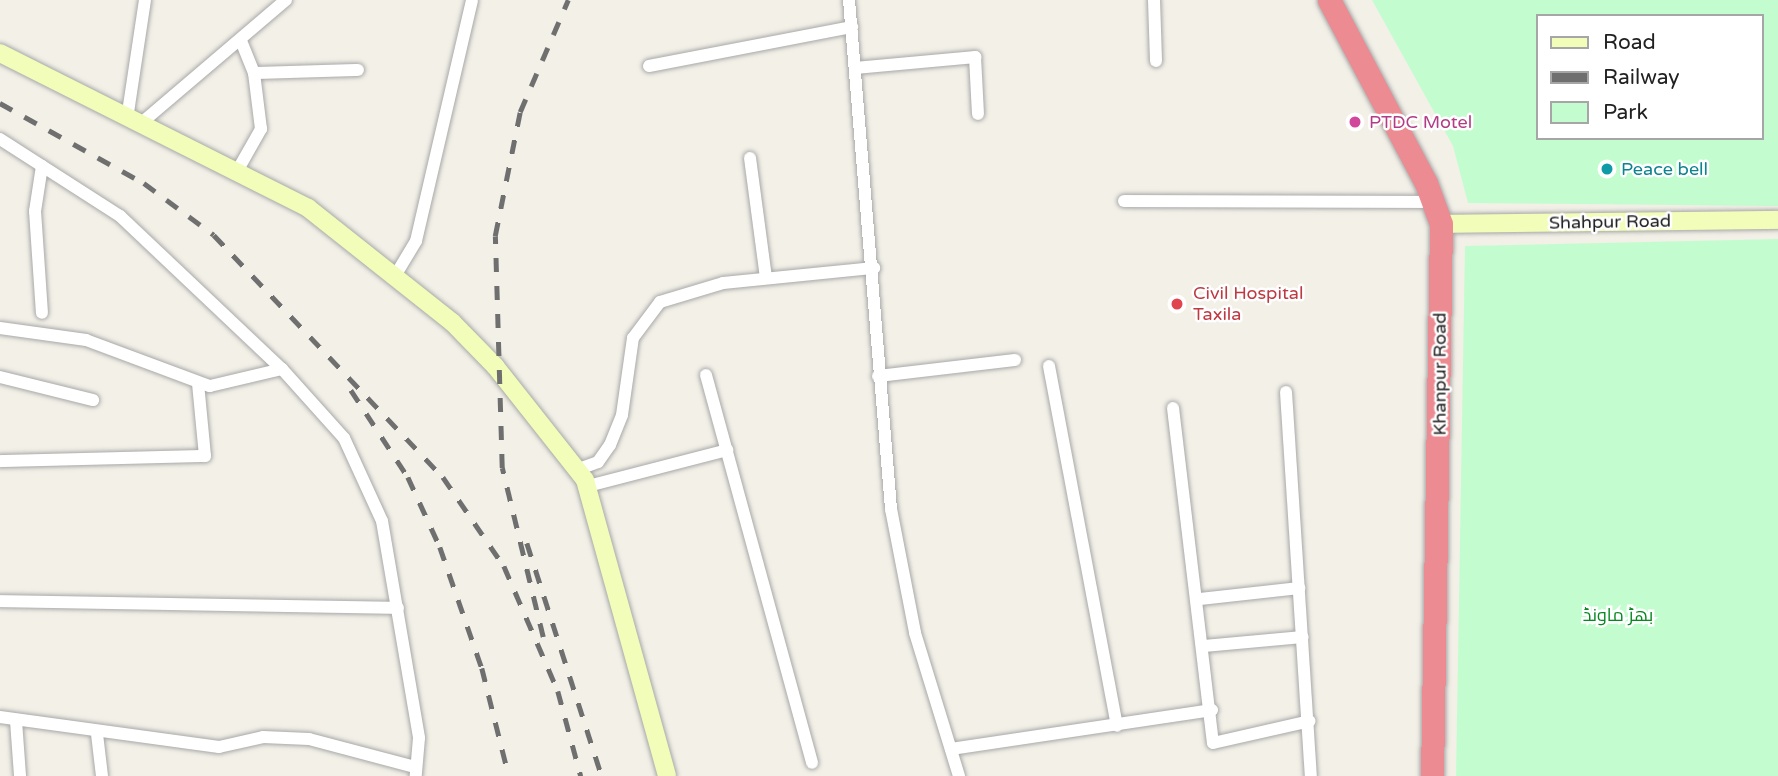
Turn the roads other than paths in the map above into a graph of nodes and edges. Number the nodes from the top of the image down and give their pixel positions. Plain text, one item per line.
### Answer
1 (145, 0) edge
2 (286, 0) edge
3 (472, 0) edge
4 (849, 0) edge
5 (1154, 0) edge
6 (1329, 0) edge
7 (852, 27) junction
8 (241, 41) junction
9 (0, 53) edge
10 (1156, 61) dead end
11 (649, 66) dead end
12 (855, 68) junction
13 (358, 70) dead end
14 (254, 74) junction
15 (978, 114) dead end
16 (133, 122) junction
17 (0, 139) edge
18 (750, 158) dead end
19 (42, 166) junction
20 (236, 173) junction
21 (1124, 201) dead end
22 (1438, 213) junction
23 (1778, 220) edge
24 (874, 268) junction
25 (395, 276) junction
26 (765, 278) junction
27 (42, 313) dead end
28 (0, 328) edge
29 (1015, 360) dead end
30 (1049, 366) dead end
31 (282, 369) junction
32 (706, 375) dead end
33 (878, 376) junction
34 (0, 377) edge
35 (198, 383) junction
36 (1286, 392) dead end
37 (93, 400) dead end
38 (1173, 408) dead end
39 (727, 450) junction
40 (0, 461) edge
41 (579, 469) junction
42 (588, 486) junction
43 (1299, 588) junction
44 (1200, 599) junction
45 (0, 601) edge
46 (398, 608) junction
47 (1303, 637) junction
48 (1204, 646) junction
49 (1212, 710) junction
50 (0, 717) edge
51 (16, 720) junction
52 (1310, 721) junction
53 (1118, 726) junction
54 (97, 734) junction
55 (951, 749) junction
56 (812, 763) dead end
57 (415, 771) edge
58 (20, 776) edge
59 (102, 776) edge
60 (667, 776) edge
61 (959, 776) edge
62 (1311, 776) edge
63 (1432, 776) edge

1 - 16 street
2 - 8 street
3 - 25 street
4 - 7 street
5 - 10 street
6 - 22 highway, Khanpur Road
7 - 11 street
7 - 12 street
8 - 14 street
8 - 16 street
9 - 16 street
12 - 15 street
12 - 24 street
13 - 14 street
14 - 20 street
16 - 20 street
17 - 19 street
18 - 26 street
19 - 27 street
19 - 31 street
20 - 25 street
21 - 22 street
22 - 23 street, Shahpur Road
22 - 63 highway, Khanpur Road
24 - 26 street
24 - 33 street
25 - 41 street
26 - 41 street
28 - 35 street
29 - 33 street
30 - 53 street
31 - 35 street
31 - 46 street
32 - 39 street
33 - 55 street
34 - 37 street
35 - 40 street
36 - 43 street
38 - 44 street
39 - 42 street
39 - 56 street
41 - 42 street
42 - 60 street
43 - 44 street
43 - 47 street
44 - 48 street
45 - 46 street
46 - 57 street
47 - 48 street
47 - 52 street
48 - 49 street
49 - 52 street
49 - 53 street
50 - 51 street
51 - 54 street
51 - 58 street
52 - 62 street
53 - 55 street
54 - 57 street
54 - 59 street
55 - 61 street

